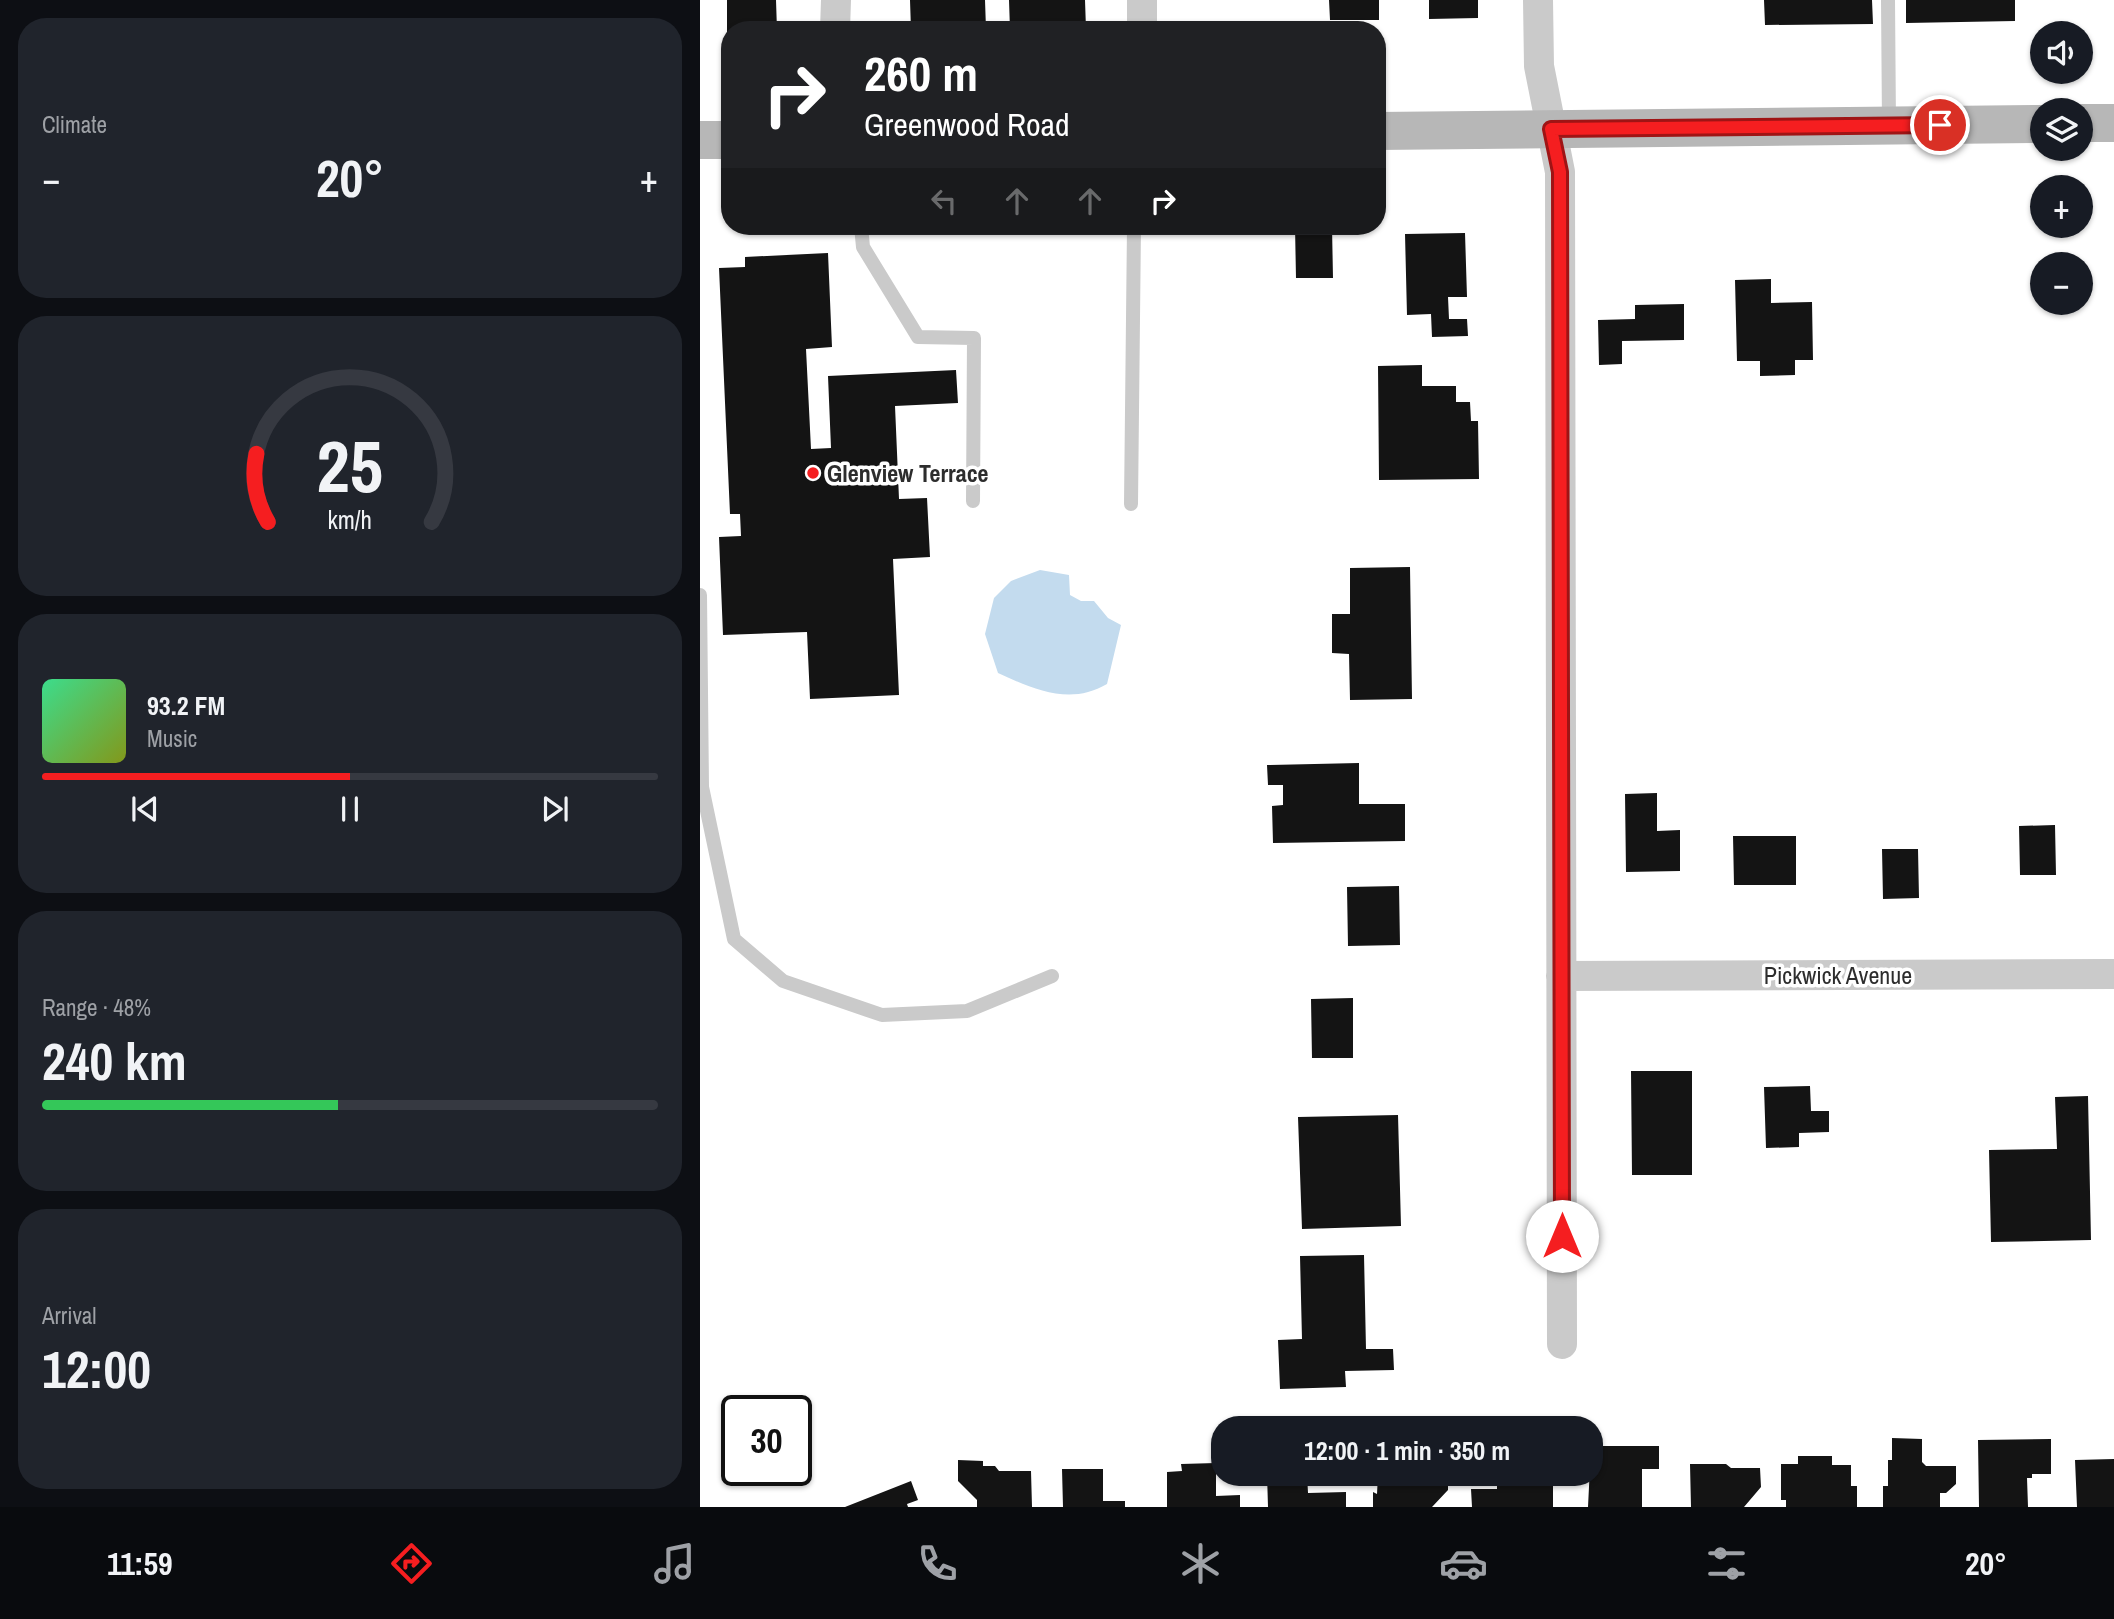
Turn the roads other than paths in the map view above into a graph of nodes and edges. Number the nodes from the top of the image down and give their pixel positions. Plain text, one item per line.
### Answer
1 (836, 0) edge
2 (1142, 0) edge
3 (1538, 0) edge
4 (1888, 0) edge
5 (835, 21) edge
6 (1142, 21) edge
7 (2093, 123) edge
8 (2114, 123) edge
9 (2030, 124) edge
10 (1889, 125) junction
11 (1551, 129) junction
12 (1386, 131) edge
13 (700, 140) edge
14 (721, 140) edge
15 (862, 235) edge
16 (1134, 235) edge
17 (973, 501) dead end
18 (1130, 505) dead end
19 (700, 595) edge
20 (2114, 974) edge
21 (1052, 976) dead end
22 (1561, 976) junction
23 (1562, 1344) dead end

1 - 5 street
2 - 6 street
3 - 11 street
4 - 10 lane
7 - 8 main road
9 - 10 main road
10 - 11 main road
11 - 12 main road
11 - 22 street
13 - 14 main road
15 - 17 lane
16 - 18 lane
19 - 21 lane
20 - 22 street, Pickwick Avenue
22 - 23 street

